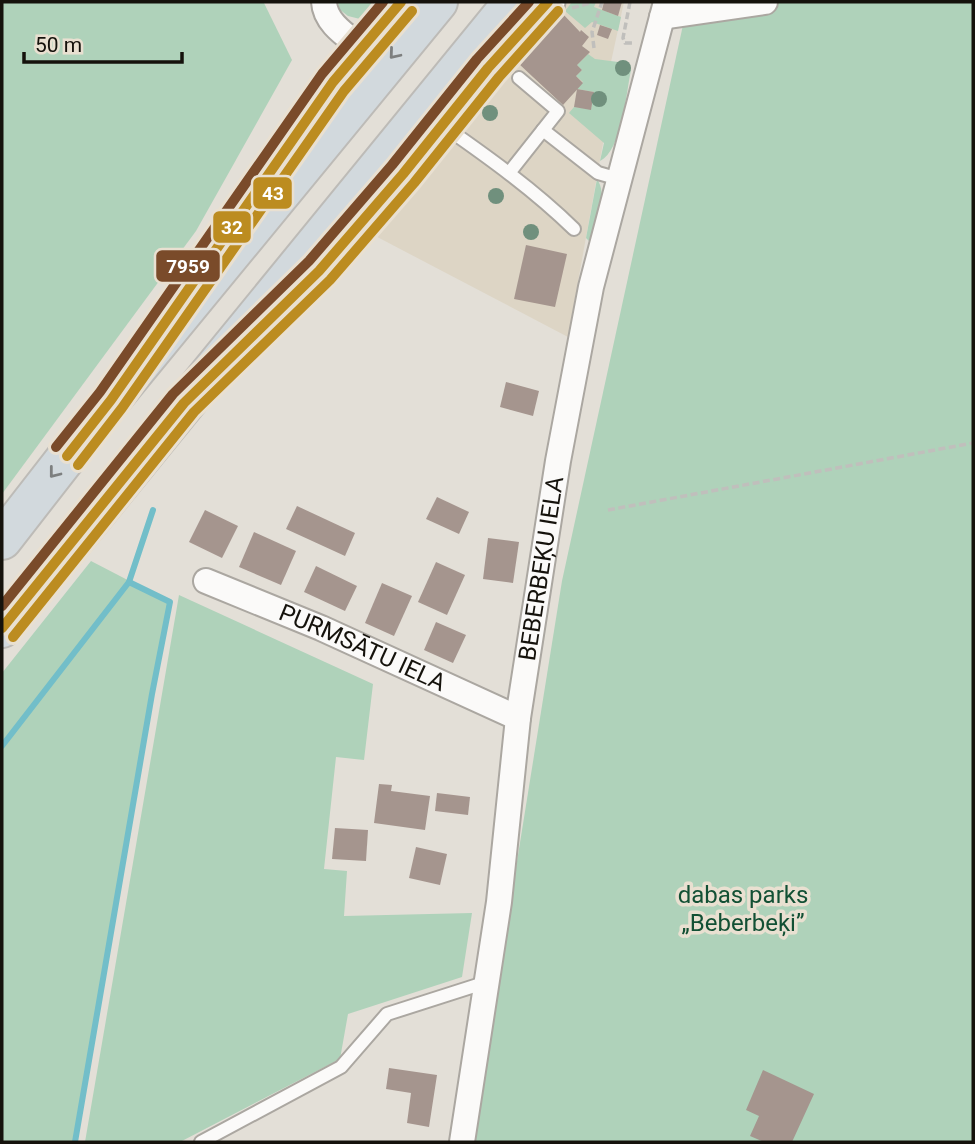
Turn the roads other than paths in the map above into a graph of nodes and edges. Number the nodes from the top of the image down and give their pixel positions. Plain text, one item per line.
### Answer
1 (324, 2) edge
2 (401, 2) edge
3 (438, 2) edge
4 (513, 2) edge
5 (548, 2) edge
6 (765, 2) edge
7 (664, 9) edge
8 (362, 48) junction
9 (519, 78) dead end
10 (442, 125) junction
11 (543, 130) junction
12 (509, 173) junction
13 (619, 179) junction
14 (574, 229) dead end
15 (111, 400) junction
16 (184, 403) junction
17 (2, 540) edge
18 (206, 581) dead end
19 (2, 628) edge
20 (518, 718) junction
21 (487, 982) junction
22 (201, 1142) edge
23 (462, 1142) edge

1 - 8 street
2 - 8 street
3 -> 15 highway
4 - 16 highway
5 - 10 street
6 - 7 street
7 - 13 street, BEBERBEĶU IELA
8 - 15 street
9 - 11 lane
10 - 12 lane
10 - 16 street
11 - 12 lane
11 - 13 lane
12 - 14 lane
13 - 20 street, BEBERBEĶU IELA
15 -> 17 highway
16 - 19 highway
18 - 20 street, PURMSĀTU IELA
20 - 21 street, BEBERBEĶU IELA
21 - 22 lane
21 - 23 street, BEBERBEĶU IELA

